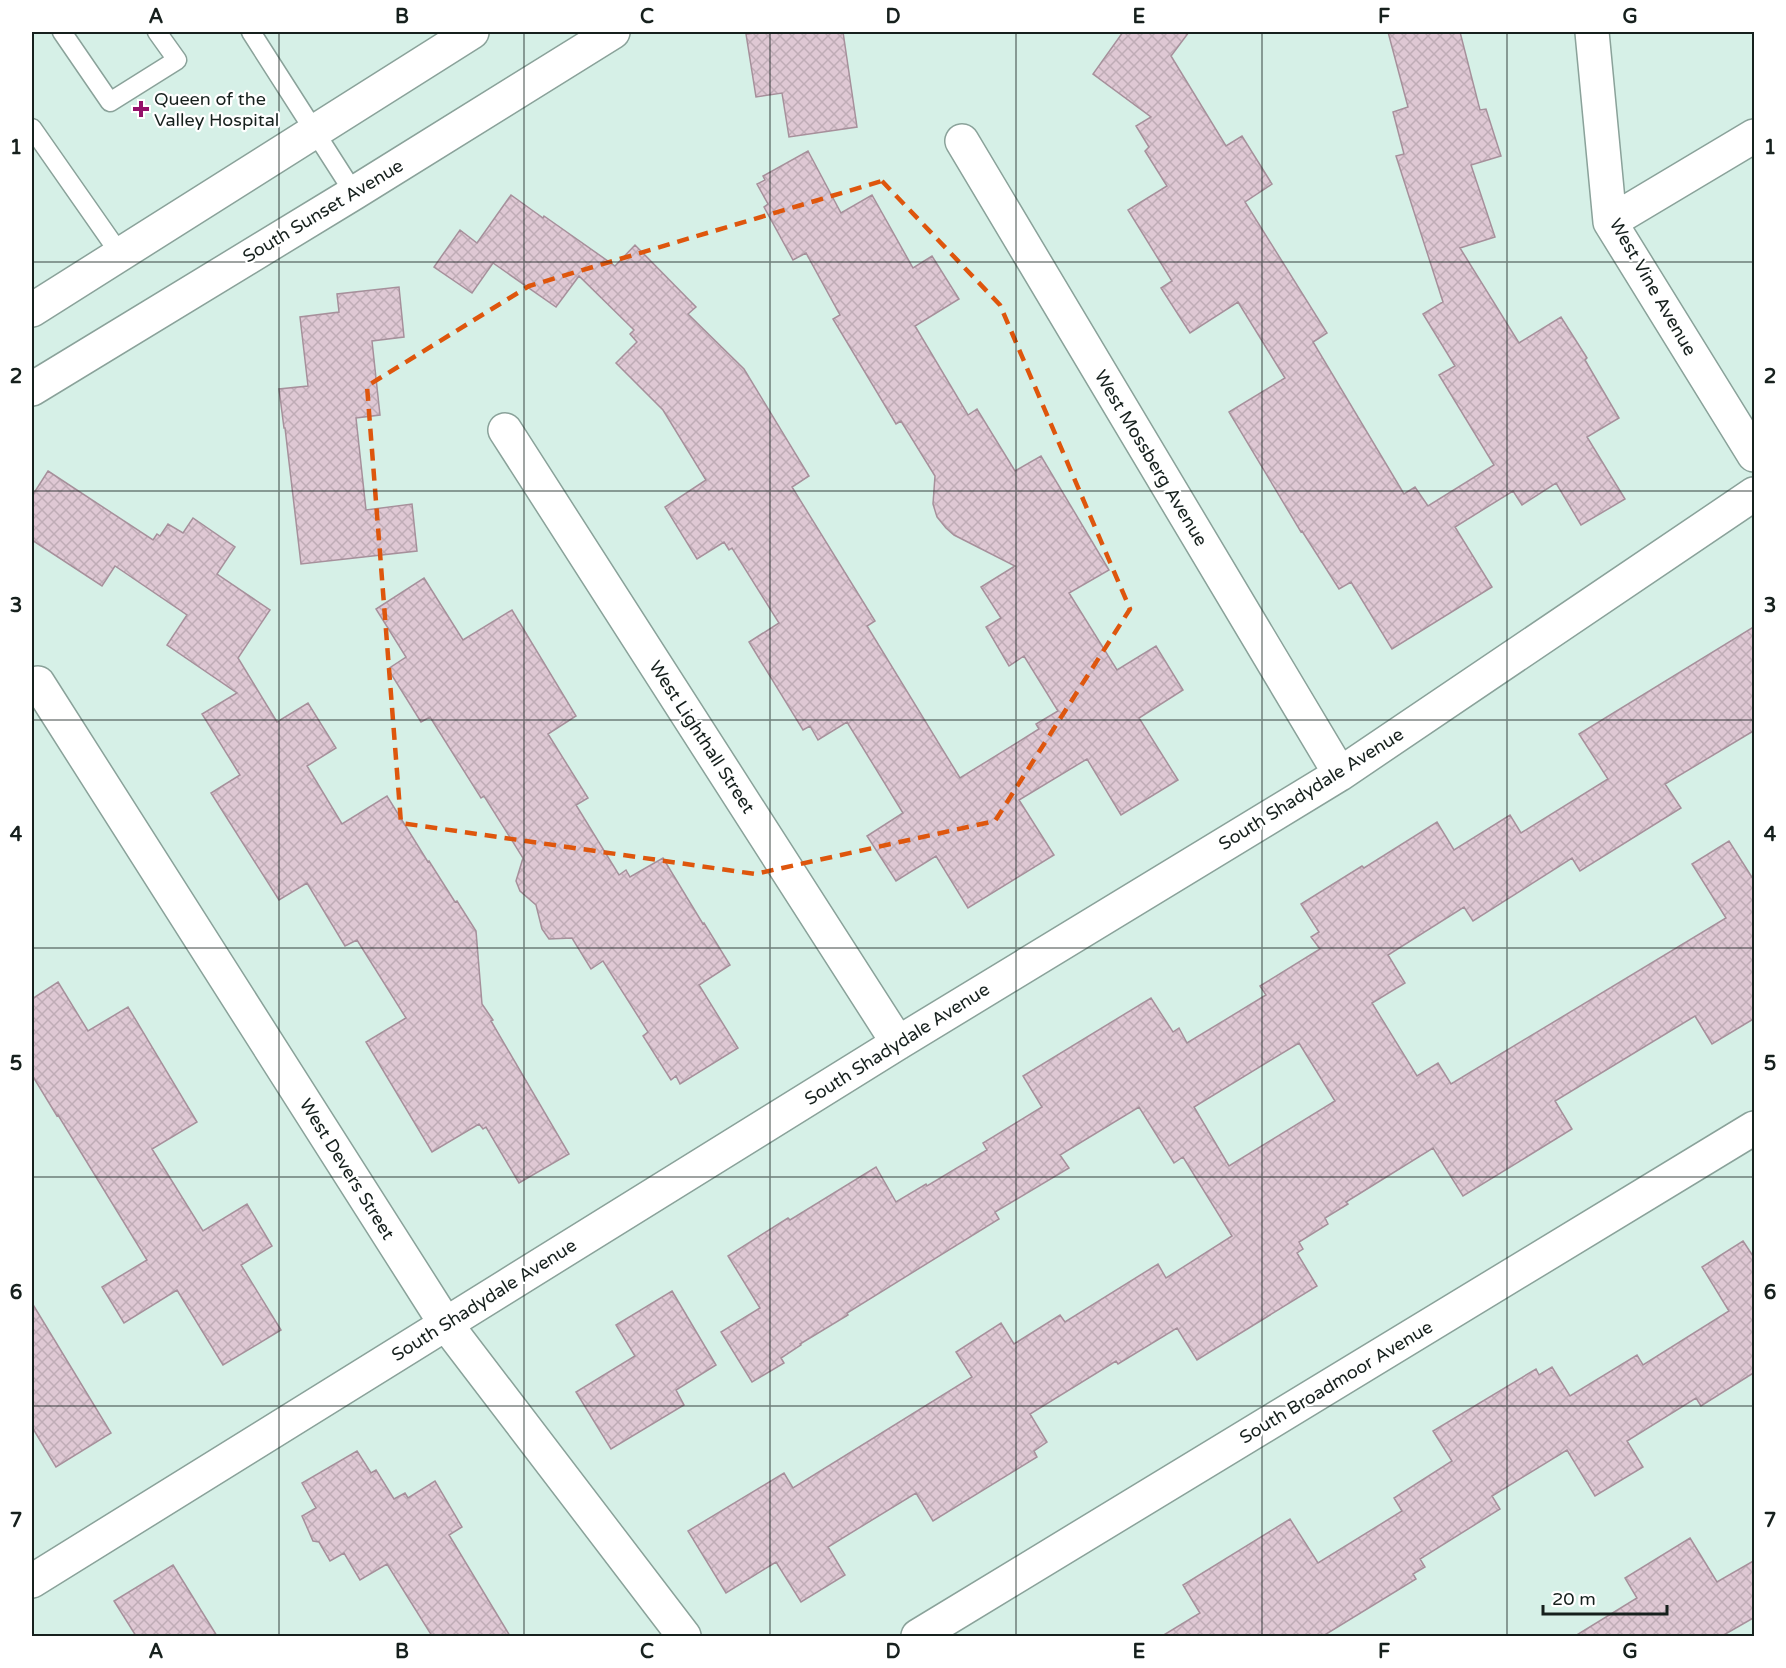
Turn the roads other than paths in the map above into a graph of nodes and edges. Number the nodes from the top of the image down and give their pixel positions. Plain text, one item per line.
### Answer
1 (62, 32) edge
2 (157, 32) edge
3 (251, 32) edge
4 (472, 32) edge
5 (613, 32) edge
6 (1592, 32) edge
7 (32, 128) edge
8 (315, 131) junction
9 (1755, 136) edge
10 (962, 141) dead end
11 (354, 193) junction
12 (1610, 222) junction
13 (120, 254) junction
14 (32, 310) edge
15 (32, 389) edge
16 (505, 430) dead end
17 (1755, 455) edge
18 (1755, 494) edge
19 (38, 683) dead end
20 (1340, 774) junction
21 (898, 1043) junction
22 (1755, 1128) edge
23 (445, 1323) junction
24 (32, 1581) edge
25 (684, 1636) edge
26 (918, 1636) edge

1 - 2 lane
3 - 8 lane
4 - 8 street
5 - 11 street, South Sunset Avenue
6 - 12 street, West Vine Avenue
7 - 13 lane
8 - 11 lane
8 - 13 street
9 - 12 street
10 - 20 street, West Mossberg Avenue
11 - 15 street, South Sunset Avenue
12 - 17 street, West Vine Avenue
13 - 14 street
16 - 21 street, West Lighthall Street
18 - 20 street, South Shadydale Avenue
19 - 23 street, West Devers Street
20 - 21 street, South Shadydale Avenue
21 - 23 street, South Shadydale Avenue
22 - 26 street, South Broadmoor Avenue
23 - 24 street, South Shadydale Avenue
23 - 25 street, West Devers Street

